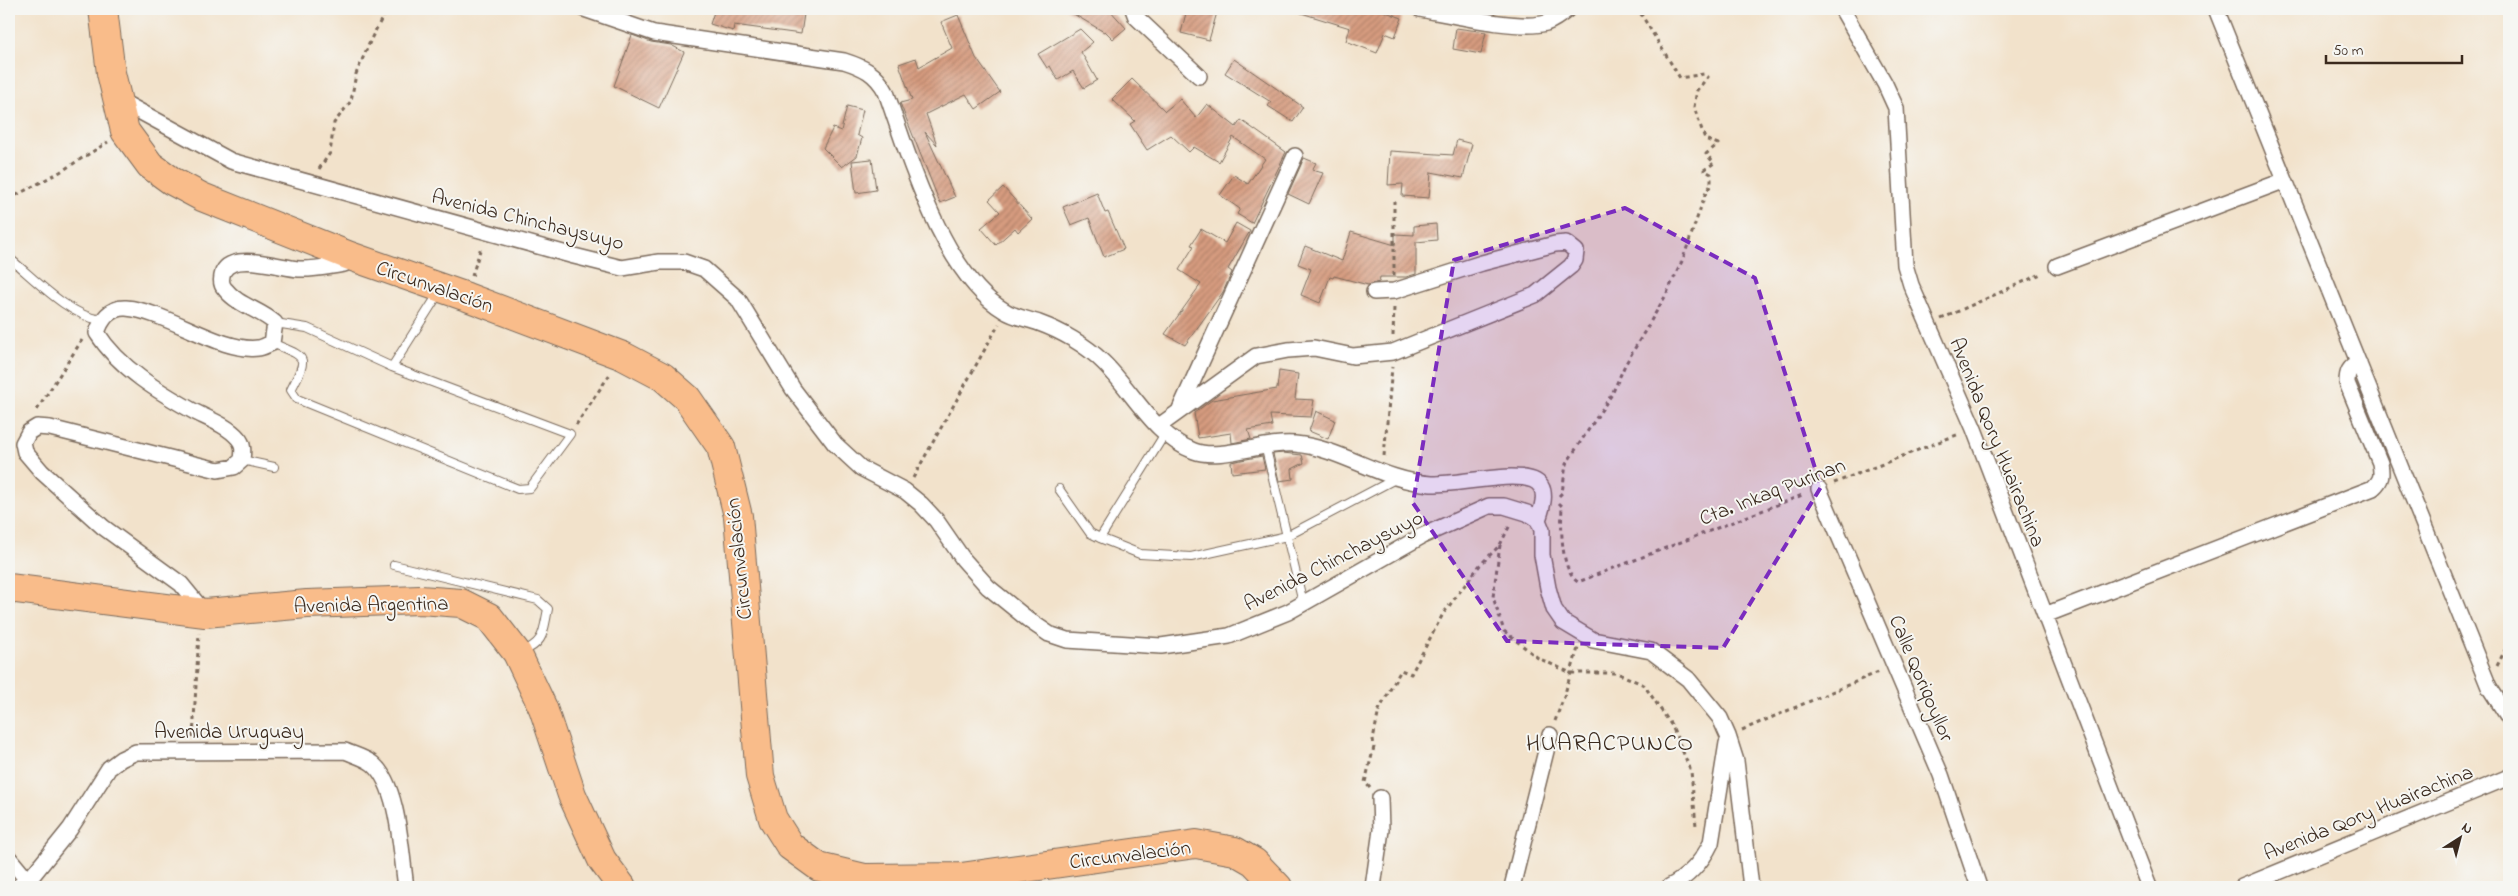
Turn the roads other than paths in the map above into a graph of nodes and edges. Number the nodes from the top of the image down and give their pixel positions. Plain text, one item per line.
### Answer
1 (94, 9) edge
2 (104, 9) edge
3 (584, 9) edge
4 (1133, 9) edge
5 (1420, 9) edge
6 (1568, 9) edge
7 (1842, 9) edge
8 (2216, 9) edge
9 (105, 37) junction
10 (1199, 76) dead end
11 (117, 99) junction
12 (1295, 156) dead end
13 (2283, 181) junction
14 (350, 256) junction
15 (9, 258) edge
16 (2057, 266) road end
17 (1374, 292) dead end
18 (437, 296) dead end
19 (101, 320) junction
20 (275, 324) junction
21 (272, 343) junction
22 (2359, 362) junction
23 (392, 367) junction
24 (1179, 412) junction
25 (1163, 429) junction
26 (1265, 445) junction
27 (242, 460) junction
28 (274, 467) dead end
29 (1398, 478) junction
30 (1059, 489) dead end
31 (1819, 489) road end
32 (1538, 520) junction
33 (1287, 536) junction
34 (1100, 538) junction
35 (394, 565) dead end
36 (9, 588) edge
37 (1303, 603) junction
38 (2045, 615) junction
39 (202, 623) junction
40 (517, 653) junction
41 (2509, 718) edge
42 (1550, 735) road end
43 (1728, 736) junction
44 (2509, 777) edge
45 (1380, 798) road end
46 (9, 858) edge
47 (26, 885) edge
48 (406, 887) edge
49 (622, 887) edge
50 (1278, 887) edge
51 (1373, 887) edge
52 (1512, 887) edge
53 (1669, 887) edge
54 (1751, 887) edge
55 (1979, 887) edge
56 (2149, 887) edge
57 (2242, 887) edge

1 - 9 street
2 - 9 highway, Circunvalación
3 - 25 street
4 - 10 street
5 - 6 street
7 - 38 street, Avenida Qory Huairachina
8 - 13 street
9 - 11 highway, Circunvalación
11 - 14 highway, Circunvalación
11 - 37 street, Avenida Chinchaysuyo
12 - 24 street
13 - 16 street
13 - 22 street
14 - 20 street
14 - 50 highway, Circunvalación
15 - 19 lane
17 - 24 street
18 - 23 lane
19 - 21 street
19 - 27 street
20 - 21 street
20 - 23 lane
21 - 23 lane
22 - 38 street
22 - 41 street
24 - 25 street
25 - 26 street
25 - 34 lane
26 - 29 street
26 - 33 lane
27 - 28 lane
27 - 39 street
29 - 32 street
29 - 33 lane
30 - 34 lane
31 - 55 street, Calle Qoriqoyllor
32 - 37 street, Avenida Chinchaysuyo
32 - 43 street
33 - 34 lane
33 - 37 lane
35 - 40 lane
36 - 39 highway, Avenida Argentina
38 - 56 street, Avenida Qory Huairachina
39 - 40 highway, Avenida Argentina
40 - 49 highway, Avenida Argentina
42 - 52 street
43 - 53 street
43 - 54 street
44 - 57 street, Avenida Qory Huairachina
45 - 51 street
46 - 47 street
47 - 48 street, Avenida Uruguay

